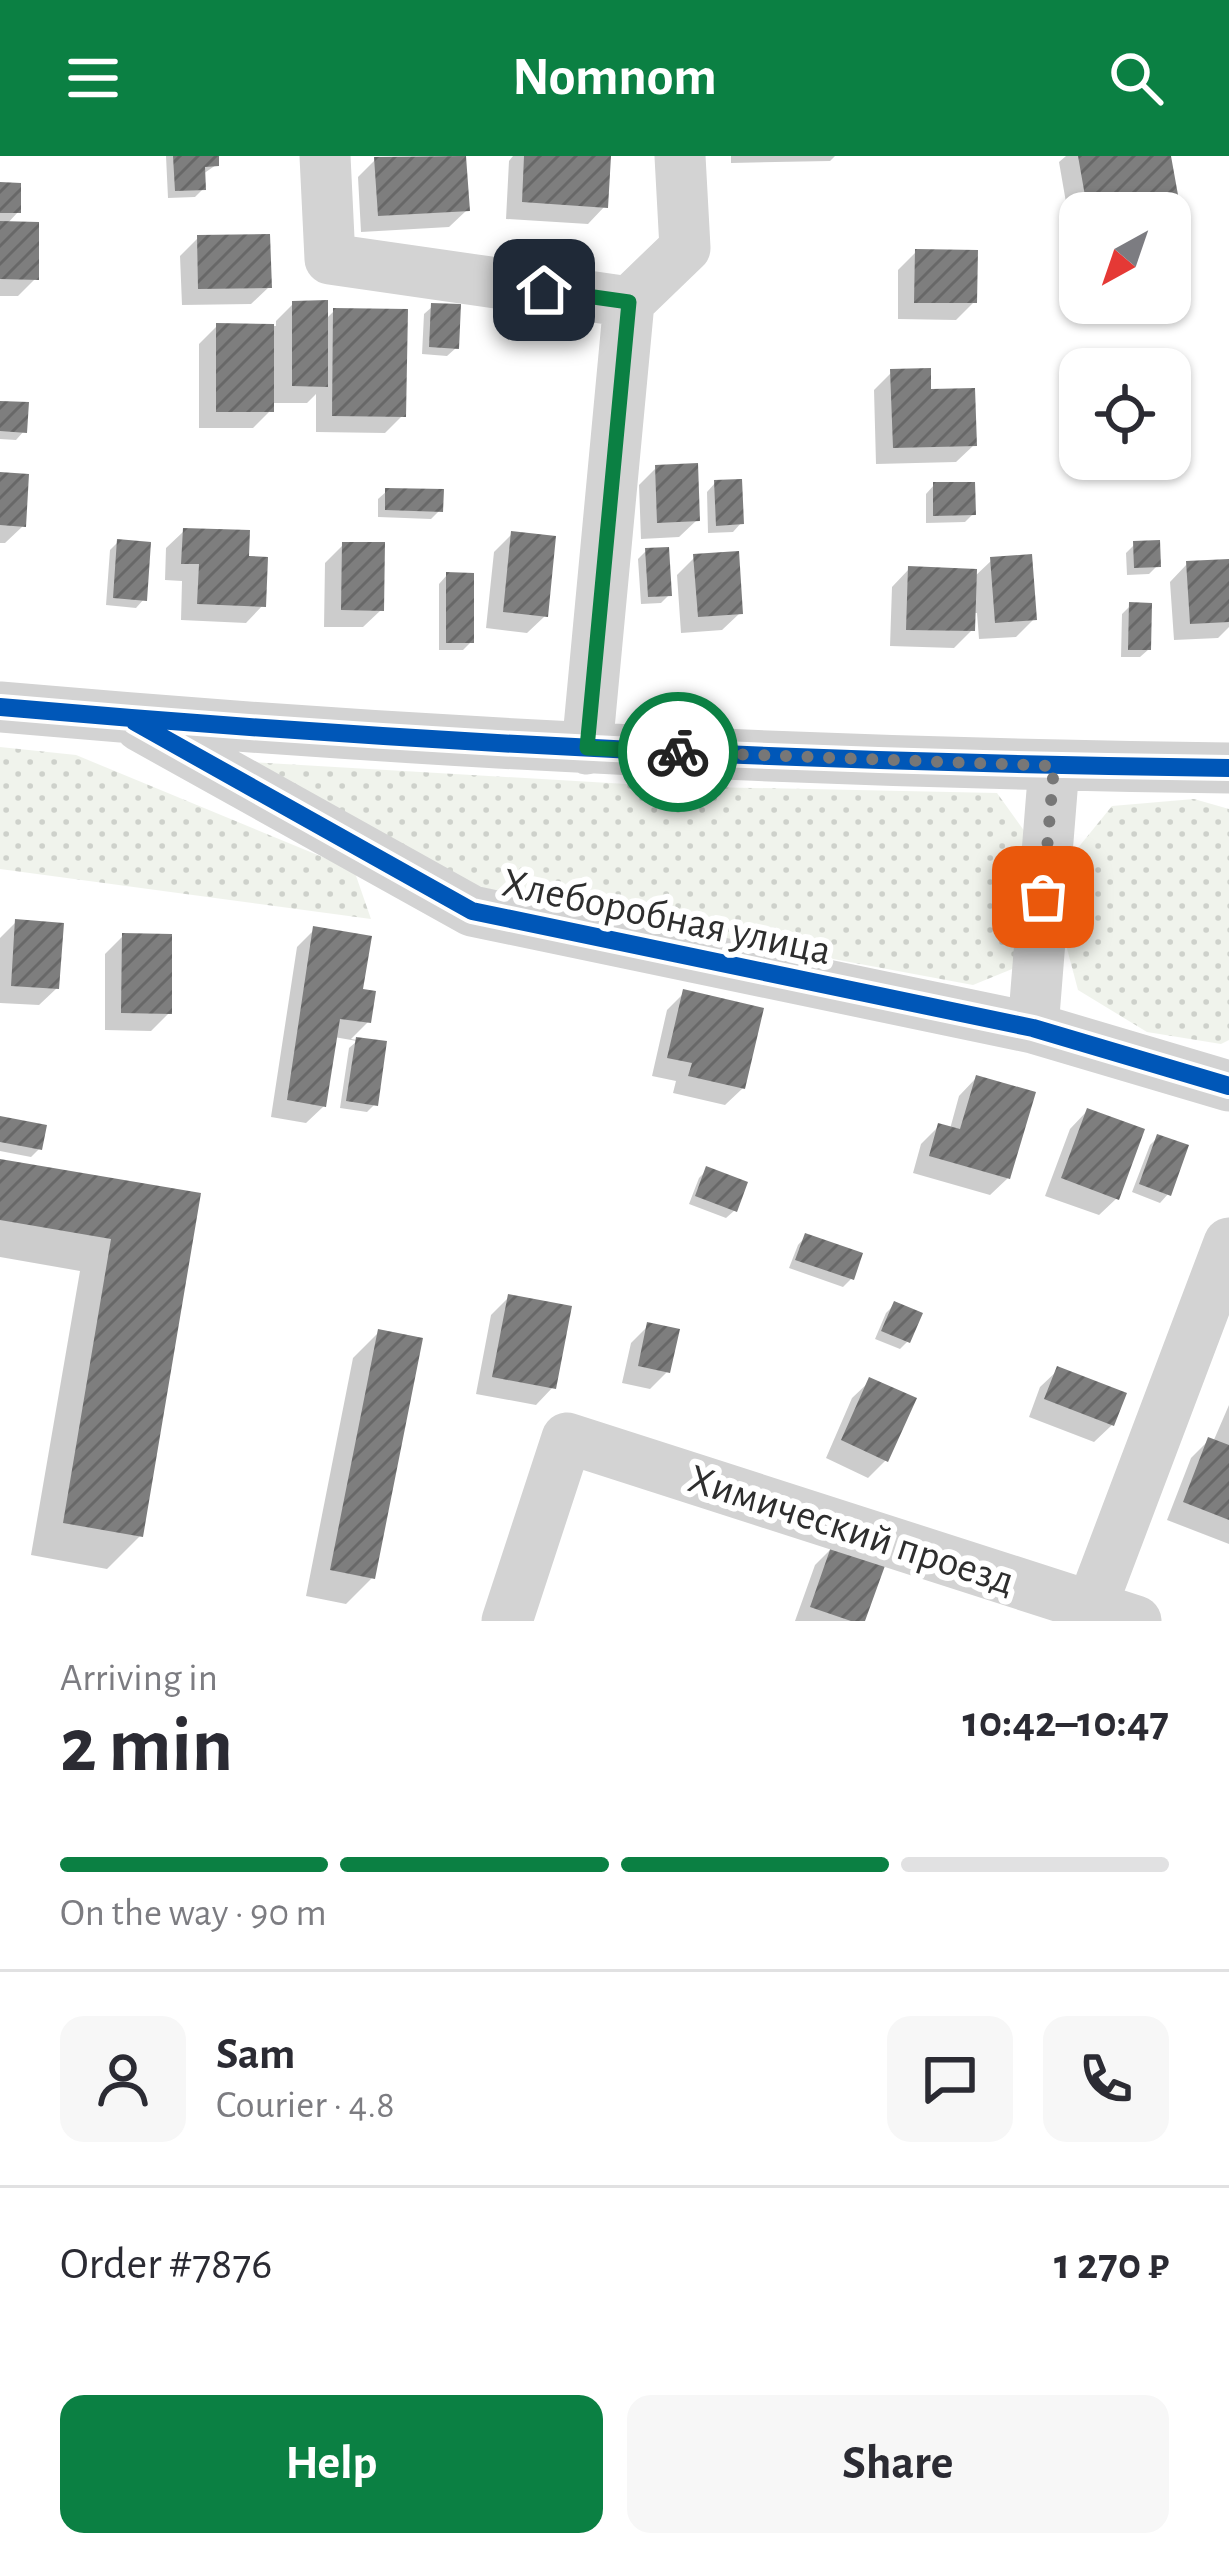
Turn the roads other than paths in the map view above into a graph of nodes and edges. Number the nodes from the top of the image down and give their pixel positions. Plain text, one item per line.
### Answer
1 (325, 156) edge
2 (680, 156) edge
3 (629, 302) junction
4 (0, 707) edge
5 (128, 718) junction
6 (587, 748) junction
7 (1054, 766) junction
8 (1229, 768) edge
9 (1033, 1028) junction
10 (1229, 1086) edge
11 (1229, 1243) edge
12 (1105, 1615) edge
13 (507, 1621) edge

1 - 3 street
2 - 3 street
3 - 6 street
4 - 5 street, Хлеборобная улица
5 - 6 street, Хлеборобная улица
5 - 9 street, Хлеборобная улица
6 - 7 street, Хлеборобная улица
7 - 8 street, Хлеборобная улица
7 - 9 street
9 - 10 street, Хлеборобная улица
11 - 12 street
12 - 13 street, Химический проезд

